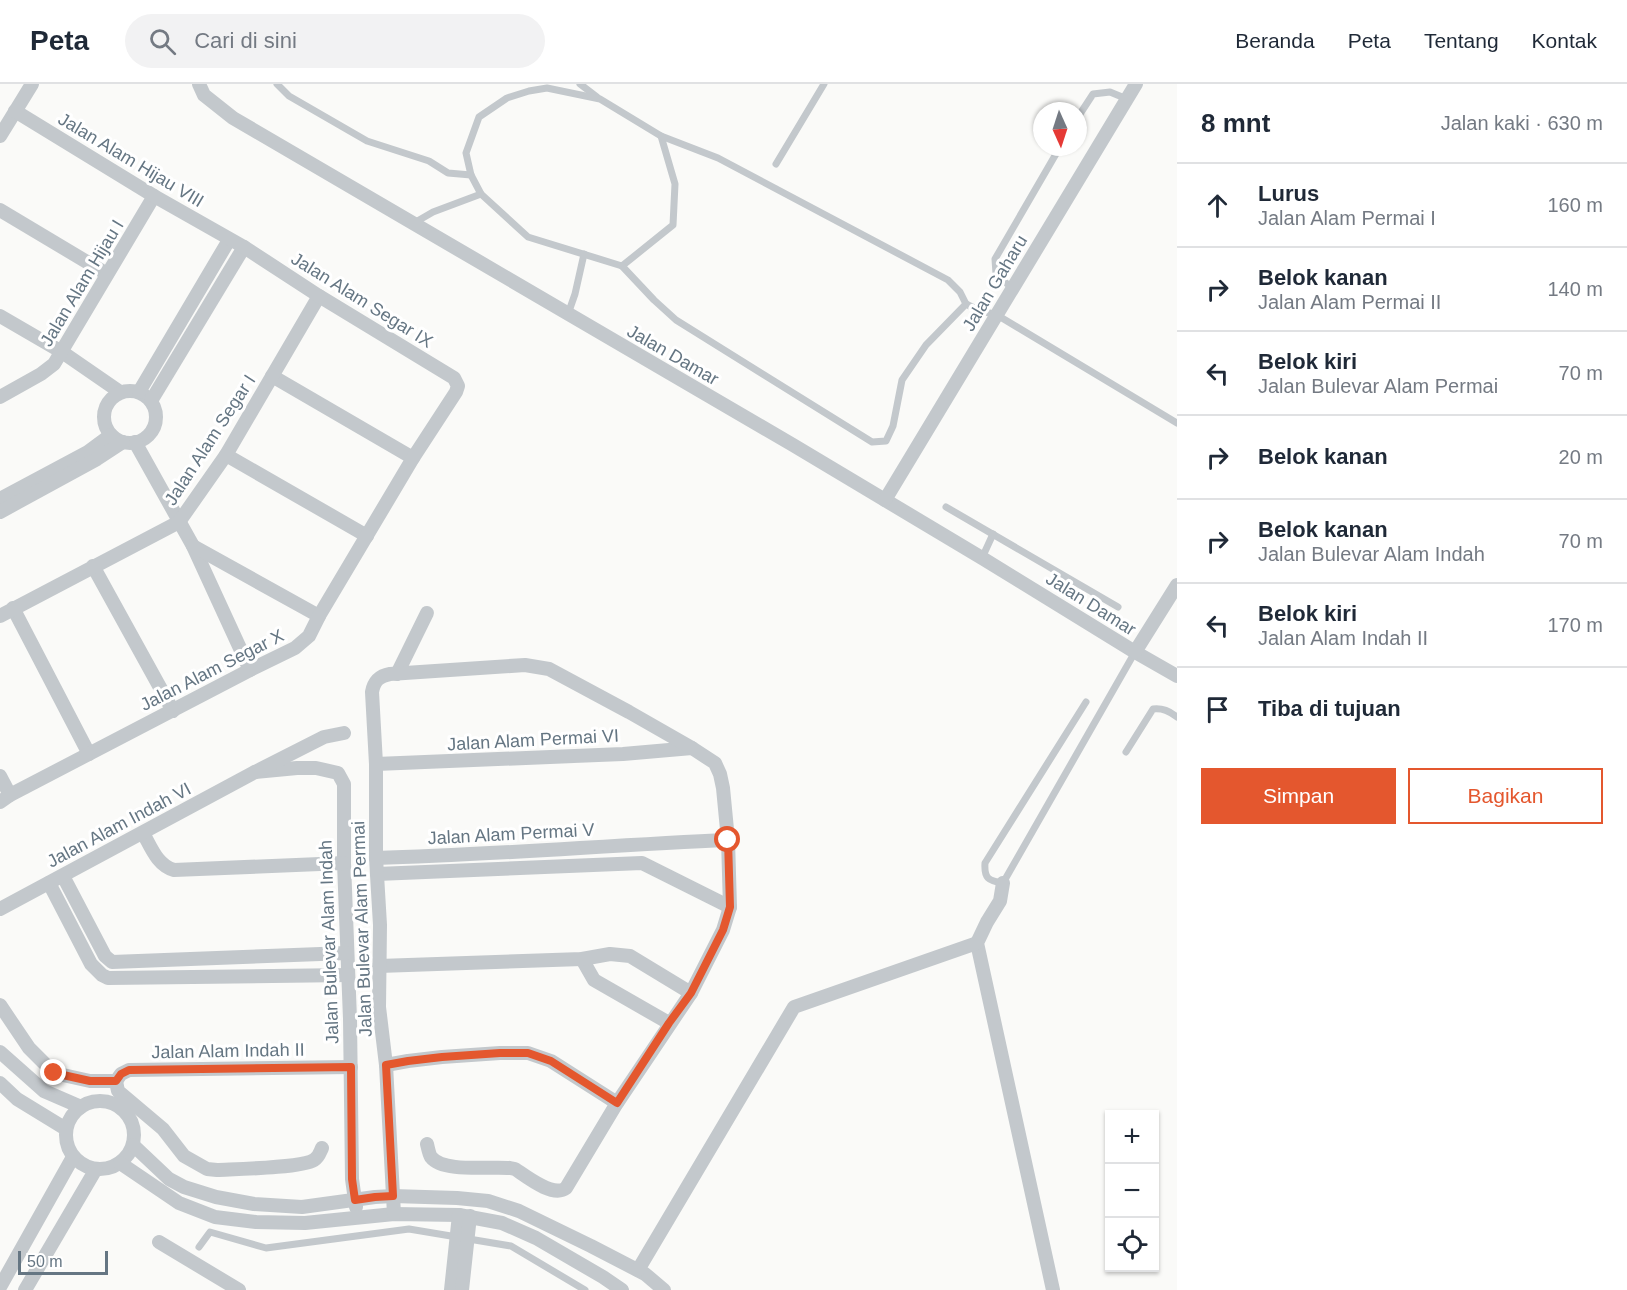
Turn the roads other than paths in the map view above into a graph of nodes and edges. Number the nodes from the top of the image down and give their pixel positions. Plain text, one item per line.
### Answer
1 (32, 84) edge
2 (199, 84) edge
3 (278, 84) edge
4 (580, 84) edge
5 (824, 84) edge
6 (1136, 84) edge
7 (548, 86) edge
8 (600, 99) junction
9 (1127, 99) junction
10 (1087, 103) edge
11 (15, 111) junction
12 (0, 136) edge
13 (662, 136) junction
14 (1055, 156) edge
15 (776, 164) dead end
16 (471, 175) junction
17 (481, 195) junction
18 (154, 196) junction
19 (0, 210) edge
20 (413, 224) junction
21 (229, 240) junction
22 (244, 247) junction
23 (584, 254) junction
24 (622, 266) junction
25 (107, 274) junction
26 (1012, 289) junction
27 (319, 296) junction
28 (966, 304) junction
29 (568, 314) junction
30 (997, 315) junction
31 (0, 316) edge
32 (62, 352) junction
33 (272, 376) junction
34 (458, 386) joint
35 (120, 392) junction
36 (139, 392) junction
37 (2, 393) edge
38 (151, 401) junction
39 (1177, 423) edge
40 (123, 440) junction
41 (226, 455) junction
42 (413, 458) junction
43 (0, 499) edge
44 (885, 500) junction
45 (945, 507) dead end
46 (0, 512) edge
47 (179, 522) junction
48 (993, 534) junction
49 (367, 536) junction
50 (193, 546) junction
51 (982, 558) junction
52 (93, 566) junction
53 (1177, 585) edge
54 (1119, 607) dead end
55 (14, 608) junction
56 (427, 613) dead end
57 (0, 616) edge
58 (319, 616) junction
59 (1135, 652) junction
60 (250, 670) junction
61 (397, 674) junction
62 (1177, 676) edge
63 (1086, 702) dead end
64 (173, 711) junction
65 (1177, 717) edge
66 (344, 733) dead end
67 (692, 748) junction
68 (1126, 753) dead end
69 (89, 754) junction
70 (376, 764) junction
71 (255, 772) junction
72 (338, 773) joint
73 (0, 776) edge
74 (5, 799) edge
75 (143, 833) junction
76 (728, 840) junction
77 (648, 843) junction
78 (376, 858) junction
79 (344, 863) junction
80 (642, 863) junction
81 (377, 874) junction
82 (63, 876) junction
83 (49, 883) junction
84 (1003, 883) junction
85 (730, 907) junction
86 (0, 909) edge
87 (977, 943) junction
88 (347, 953) junction
89 (582, 959) junction
90 (112, 962) junction
91 (379, 966) junction
92 (102, 975) junction
93 (348, 975) junction
94 (691, 993) junction
95 (0, 1005) edge
96 (669, 1023) junction
97 (0, 1052) edge
98 (386, 1065) junction
99 (351, 1067) junction
100 (116, 1081) junction
101 (1, 1086) edge
102 (617, 1103) junction
103 (81, 1107) junction
104 (66, 1129) junction
105 (427, 1144) dead end
106 (133, 1145) junction
107 (322, 1148) dead end
108 (74, 1157) junction
109 (120, 1163) junction
110 (96, 1169) junction
111 (393, 1196) junction
112 (355, 1200) junction
113 (394, 1214) junction
114 (465, 1216) junction
115 (361, 1217) junction
116 (462, 1238) junction
117 (159, 1242) dead end
118 (199, 1247) dead end
119 (638, 1270) junction
120 (0, 1287) edge
121 (1053, 1289) edge
122 (25, 1290) edge
123 (239, 1290) edge
124 (451, 1290) edge
125 (462, 1290) edge
126 (585, 1290) edge
127 (622, 1290) edge
128 (664, 1290) edge
129 (1039, 1290) edge

1 - 11 street
2 - 20 street, Jalan Damar
3 - 16 lane
4 - 8 lane
5 - 15 lane
6 - 9 street, Jalan Gaharu
7 - 8 lane
7 - 16 lane
8 - 13 lane
9 - 10 lane
9 - 26 street, Jalan Gaharu
11 - 12 street
11 - 18 street, Jalan Alam Hijau VIII
13 - 24 lane
13 - 28 lane
14 - 26 lane
16 - 17 lane
17 - 20 lane
17 - 23 lane
18 - 21 street, Jalan Alam Hijau VIII
18 - 25 street, Jalan Alam Hijau I
19 - 25 street
20 - 29 street, Jalan Damar
21 - 22 street, Jalan Alam Hijau VIII
21 - 36 street
22 - 27 street, Jalan Alam Segar IX
22 - 38 street
23 - 24 lane
23 - 29 lane
24 - 28 lane
25 - 32 street, Jalan Alam Hijau I
26 - 30 street, Jalan Gaharu
27 - 33 street, Jalan Alam Segar I
27 - 34 street, Jalan Alam Segar IX
28 - 30 lane
29 - 44 street, Jalan Damar
30 - 39 lane
30 - 44 street, Jalan Gaharu
31 - 32 street
32 - 35 street
32 - 37 street, Jalan Alam Hijau I
33 - 41 street, Jalan Alam Segar I
33 - 42 street
34 - 42 street, Jalan Alam Segar X
35 - 36 street
35 - 40 street
36 - 38 street
38 - 40 street
40 - 43 street
40 - 46 street
40 - 47 street
41 - 47 street, Jalan Alam Segar I
41 - 49 street
42 - 49 street, Jalan Alam Segar X
44 - 51 street, Jalan Damar
45 - 48 lane
47 - 50 street
47 - 52 street, Jalan Alam Segar I
48 - 51 lane
48 - 54 lane
49 - 58 street, Jalan Alam Segar X
50 - 58 street
50 - 60 street
51 - 59 street, Jalan Damar
52 - 55 street, Jalan Alam Segar I
52 - 64 street
53 - 59 street
55 - 57 street, Jalan Alam Segar I
55 - 69 street
56 - 61 street
58 - 60 street, Jalan Alam Segar X
59 - 62 street, Jalan Damar
59 - 84 lane
60 - 64 street, Jalan Alam Segar X
61 - 67 street
61 - 70 street, Jalan Bulevar Alam Permai
63 - 84 lane
64 - 69 street, Jalan Alam Segar X
65 - 68 lane
66 - 71 street, Jalan Alam Indah VI
67 - 70 street, Jalan Alam Permai VI
67 - 76 street
69 - 74 street, Jalan Alam Segar X
70 - 78 street, Jalan Bulevar Alam Permai
71 - 72 street, Jalan Alam Indah VI
71 - 75 street, Jalan Alam Indah VI
72 - 79 street, Jalan Bulevar Alam Indah
73 - 74 street
75 - 79 street
75 - 82 street, Jalan Alam Indah VI
76 - 77 street, Jalan Alam Permai V
76 - 85 street
77 - 78 street, Jalan Alam Permai V
77 - 80 street
78 - 81 street, Jalan Bulevar Alam Permai
79 - 88 street, Jalan Bulevar Alam Indah
80 - 81 street, Jalan Alam Permai V
80 - 85 street, Jalan Alam Permai V
81 - 91 street, Jalan Bulevar Alam Permai
82 - 83 street, Jalan Alam Indah VI
82 - 90 street
83 - 86 street, Jalan Alam Indah VI
83 - 92 street
84 - 87 street
85 - 94 street
87 - 119 street
87 - 121 street
88 - 90 street
88 - 93 street, Jalan Bulevar Alam Indah
89 - 91 street
89 - 94 street
89 - 96 street
90 - 92 street
91 - 98 street, Jalan Bulevar Alam Permai
92 - 93 street
93 - 99 street, Jalan Bulevar Alam Indah
94 - 96 street
95 - 100 street, Jalan Alam Indah II
96 - 102 street
97 - 103 street
98 - 102 street
98 - 111 street, Jalan Bulevar Alam Permai
99 - 100 street, Jalan Alam Indah II
99 - 112 street, Jalan Bulevar Alam Indah
100 - 107 street
101 - 104 street
102 - 105 street
103 - 104 street
103 - 106 street
104 - 108 street
106 - 109 street
106 - 112 street
108 - 110 street
108 - 120 street
109 - 110 street
109 - 115 street
110 - 122 street
111 - 112 street
111 - 113 street, Jalan Bulevar Alam Permai
111 - 119 street
112 - 115 street, Jalan Bulevar Alam Indah
113 - 114 street
113 - 115 street
114 - 116 street
114 - 127 street
116 - 118 lane
116 - 124 street
116 - 125 street
116 - 126 lane
117 - 123 street
119 - 128 street
121 - 129 street

